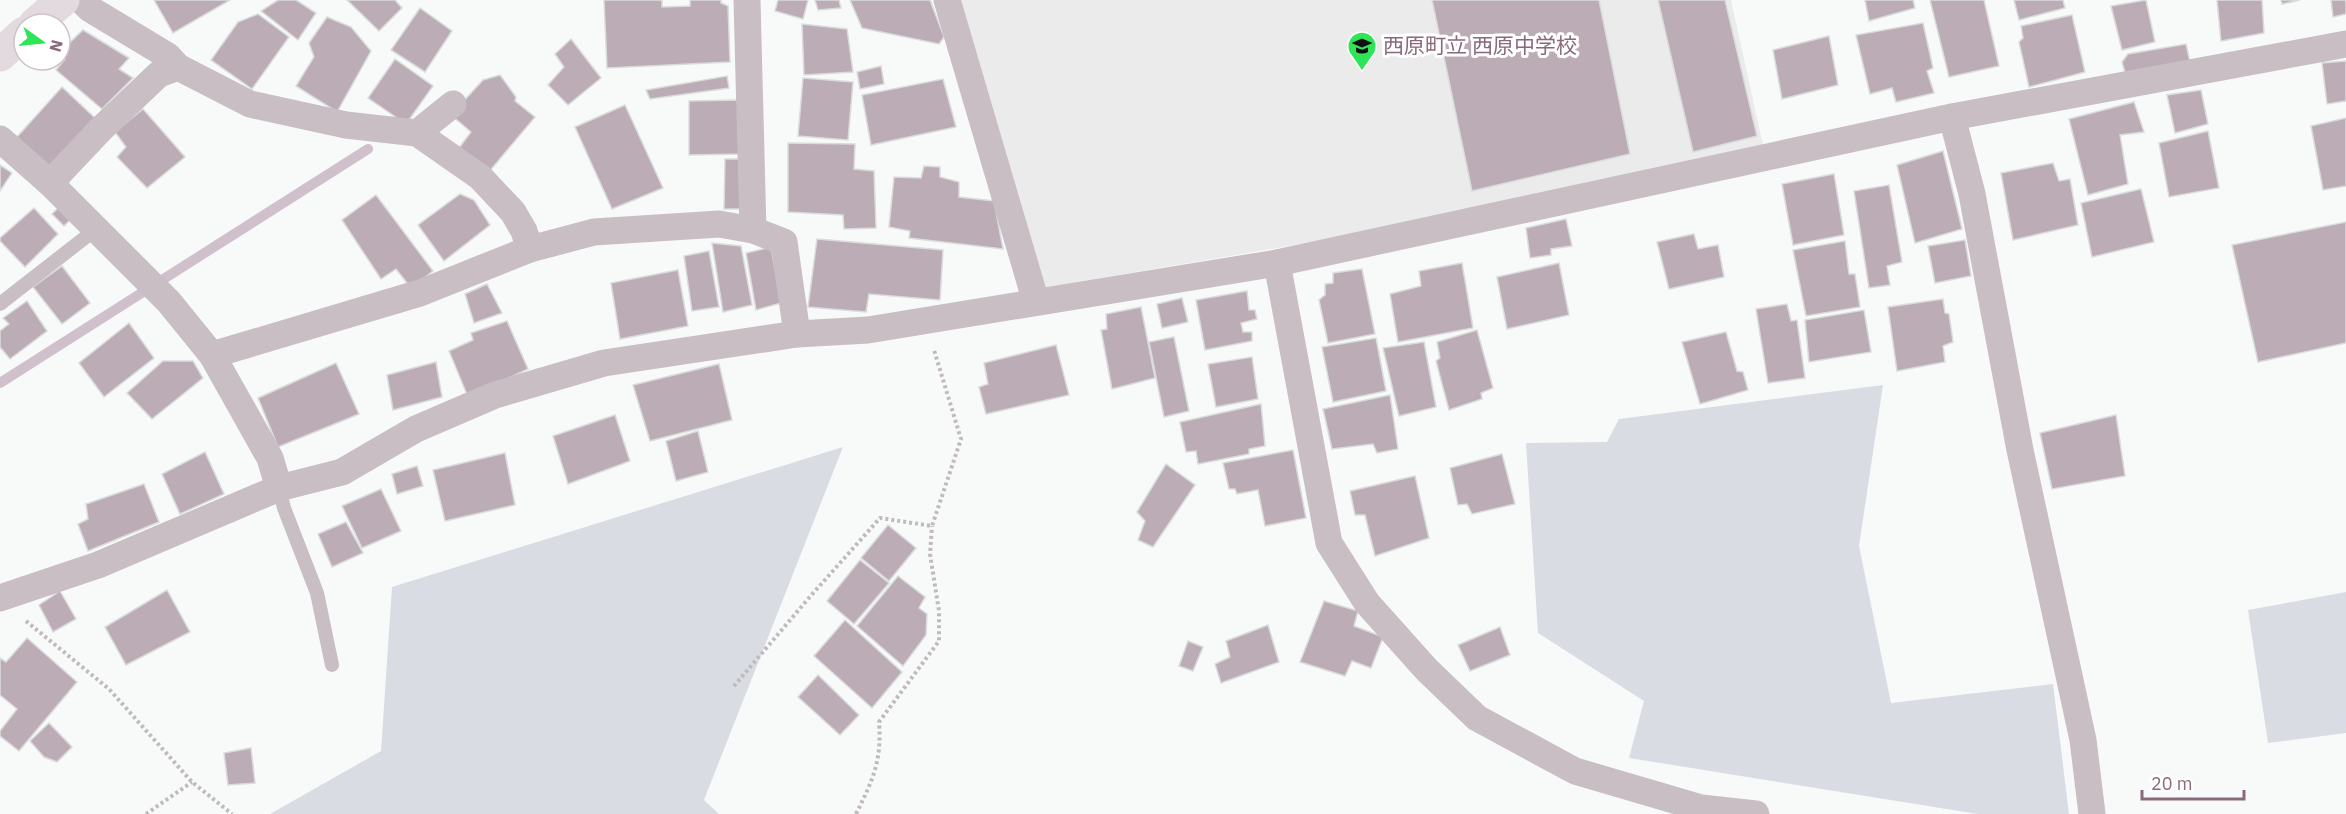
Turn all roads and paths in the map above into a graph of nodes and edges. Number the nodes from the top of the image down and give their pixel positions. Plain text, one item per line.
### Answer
1 (63, 0) edge
2 (81, 0) edge
3 (747, 0) edge
4 (947, 0) edge
5 (49, 12) edge
6 (2346, 44) edge
7 (178, 67) junction
8 (453, 104) dead end
9 (1952, 117) junction
10 (417, 133) junction
11 (0, 139) edge
12 (50, 183) junction
13 (96, 229) junction
14 (753, 230) junction
15 (530, 249) junction
16 (1277, 263) junction
17 (1036, 302) junction
18 (0, 304) edge
19 (926, 320) junction
20 (796, 334) junction
21 (213, 355) junction
22 (279, 488) junction
23 (932, 526) junction
24 (9, 607) edge
25 (332, 664) dead end
26 (734, 686) dead end
27 (192, 782) junction
28 (146, 814) edge
29 (232, 814) edge
30 (856, 814) edge
31 (1756, 814) edge
32 (2092, 814) edge

1 - 5 main road
2 - 7 street
3 - 14 street
4 - 17 street
6 - 9 street
7 - 10 street
7 - 12 street
8 - 10 street
9 - 16 street
9 - 32 street
10 - 15 street
11 - 12 street
12 - 13 street
13 - 18 lane
13 - 21 street
14 - 15 street
14 - 20 street
15 - 21 street
16 - 17 street
16 - 31 street
17 - 19 street
19 - 20 street
19 - 23 path
20 - 22 street
21 - 22 street
22 - 24 street
22 - 25 lane
23 - 26 path
23 - 30 path
24 - 27 path
27 - 28 path
27 - 29 path

